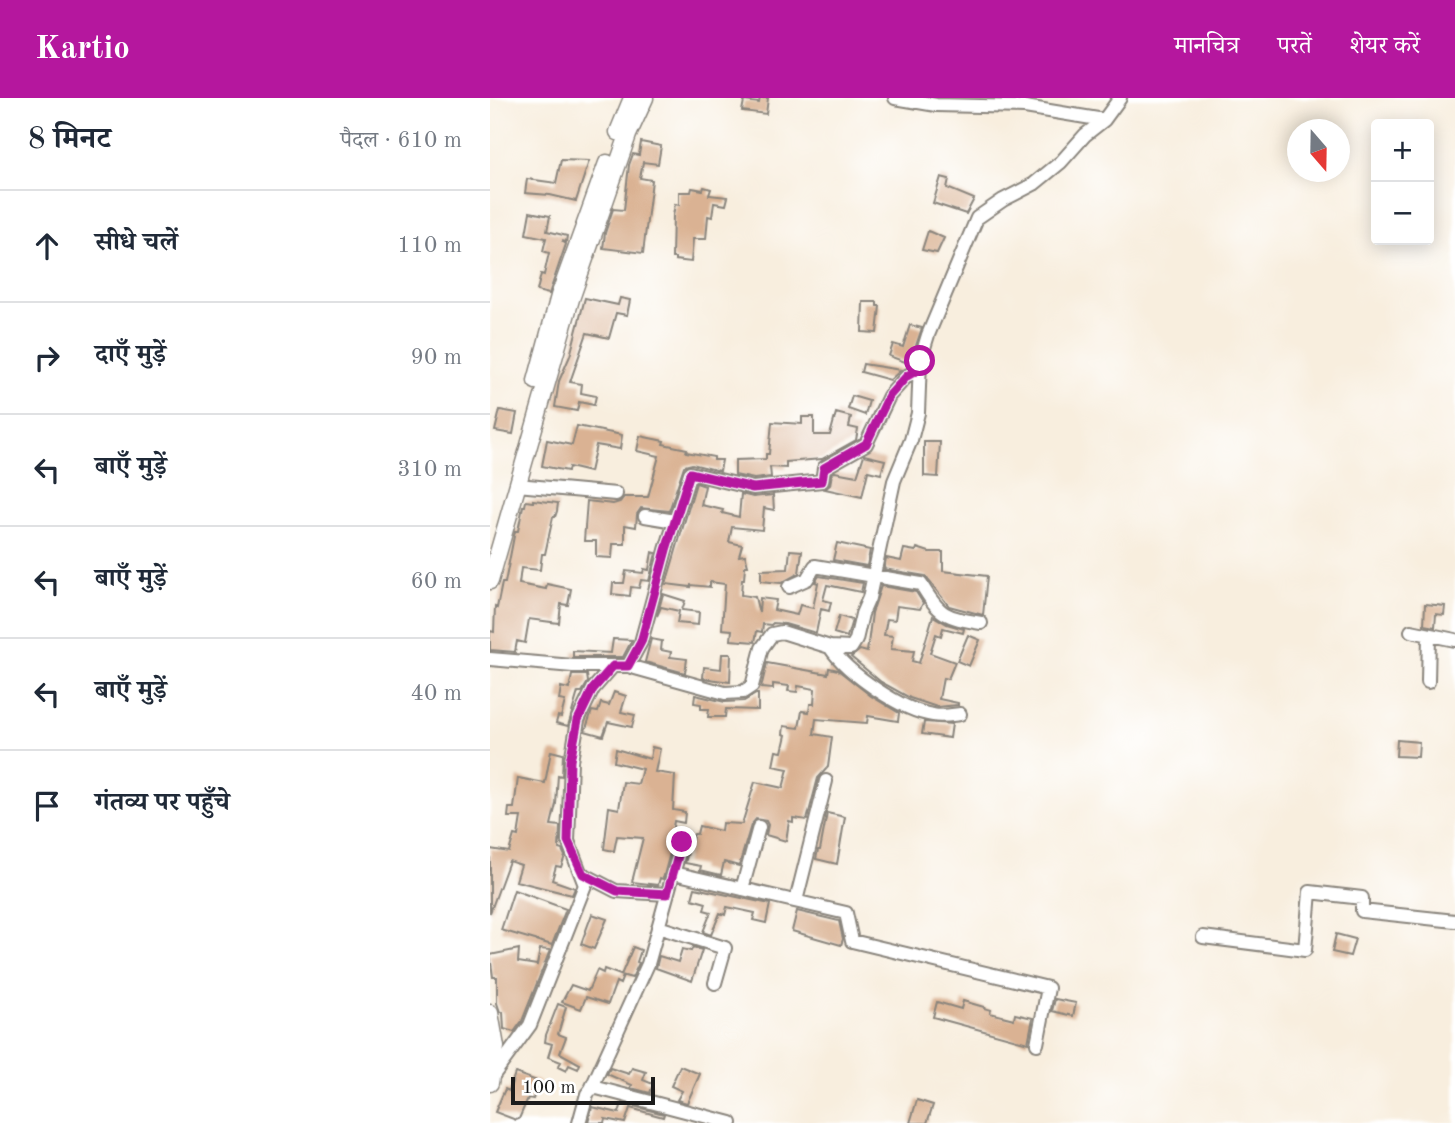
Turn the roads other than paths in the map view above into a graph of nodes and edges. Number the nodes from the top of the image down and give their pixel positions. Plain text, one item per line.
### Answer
1 (632, 98) edge
2 (645, 98) edge
3 (895, 98) edge
4 (1120, 98) edge
5 (1104, 120) junction
6 (919, 369) junction
7 (517, 485) junction
8 (616, 494) dead end
9 (645, 516) dead end
10 (676, 521) junction
11 (490, 546) edge
12 (874, 575) junction
13 (490, 581) edge
14 (789, 587) dead end
15 (981, 623) dead end
16 (1410, 631) dead end
17 (1429, 635) junction
18 (1455, 640) edge
19 (830, 647) junction
20 (490, 659) edge
21 (613, 666) junction
22 (628, 666) junction
23 (1428, 682) dead end
24 (960, 714) dead end
25 (827, 781) dead end
26 (759, 827) dead end
27 (682, 842) dead end
28 (674, 873) junction
29 (583, 874) junction
30 (742, 889) junction
31 (667, 894) junction
32 (796, 901) junction
33 (1455, 921) edge
34 (658, 927) junction
35 (1203, 937) dead end
36 (715, 983) dead end
37 (490, 1013) edge
38 (1037, 1044) dead end
39 (491, 1080) edge
40 (591, 1089) junction
41 (579, 1123) edge
42 (731, 1123) edge

1 - 11 main road
2 - 7 main road
3 - 5 street
4 - 5 street
5 - 6 street
6 - 10 street
6 - 12 street
7 - 8 street
7 - 13 main road
9 - 10 street
10 - 22 street
12 - 14 street
12 - 15 street
12 - 19 street
16 - 17 street
17 - 18 street
17 - 23 street
19 - 22 street
19 - 24 street
20 - 21 street
21 - 22 street
21 - 29 street
25 - 32 street
26 - 30 street
27 - 28 street
28 - 30 street
28 - 31 street
29 - 31 street
29 - 39 street
30 - 32 street
31 - 34 street
32 - 38 street
33 - 35 street
34 - 36 street
34 - 40 street
37 - 39 main road
40 - 41 street
40 - 42 street

